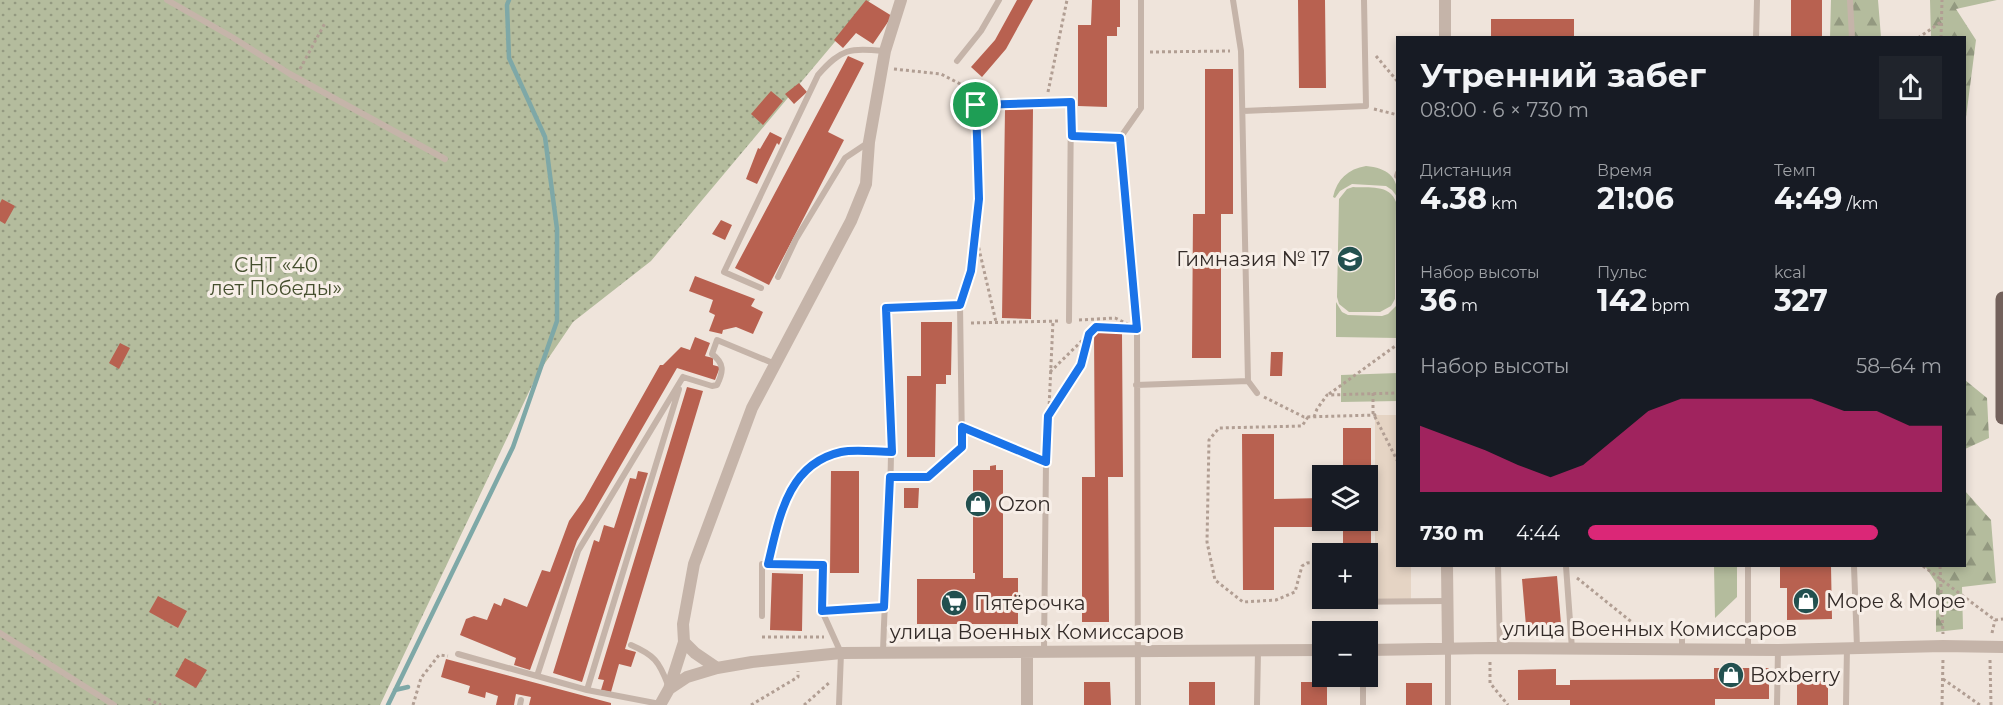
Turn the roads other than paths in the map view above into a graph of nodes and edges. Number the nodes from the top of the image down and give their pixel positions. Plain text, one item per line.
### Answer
1 (167, 0) edge
2 (901, 0) edge
3 (999, 0) edge
4 (1141, 0) edge
5 (1233, 0) edge
6 (1364, 0) edge
7 (1445, 0) edge
8 (1756, 0) edge
9 (1850, 0) edge
10 (1445, 36) edge
11 (1756, 36) edge
12 (1851, 36) edge
13 (885, 51) junction
14 (957, 61) dead end
15 (1243, 111) junction
16 (1072, 136) junction
17 (1120, 138) junction
18 (869, 142) junction
19 (445, 159) dead end
20 (979, 199) road end
21 (778, 277) dead end
22 (761, 288) dead end
23 (2003, 299) edge
24 (1069, 321) road end
25 (776, 364) junction
26 (683, 377) junction
27 (1248, 381) junction
28 (1136, 385) junction
29 (1257, 393) road end
30 (2003, 417) edge
31 (1046, 462) road end
32 (890, 477) junction
33 (1447, 567) edge
34 (1498, 567) edge
35 (1748, 567) edge
36 (1854, 567) edge
37 (1566, 568) edge
38 (1378, 602) edge
39 (1447, 602) junction
40 (762, 616) dead end
41 (1682, 626) dead end
42 (0, 633) edge
43 (684, 642) junction
44 (631, 645) dead end
45 (1852, 647) junction
46 (2003, 647) edge
47 (1448, 648) junction
48 (1495, 648) junction
49 (1572, 649) junction
50 (1682, 649) junction
51 (1748, 649) junction
52 (1312, 650) edge
53 (1378, 650) edge
54 (1778, 650) junction
55 (1044, 651) junction
56 (1137, 651) junction
57 (1258, 651) junction
58 (841, 652) junction
59 (883, 652) junction
60 (1027, 652) junction
61 (458, 654) dead end
62 (717, 668) junction
63 (537, 676) junction
64 (1363, 687) edge
65 (669, 689) junction
66 (587, 690) junction
67 (619, 697) junction
68 (660, 704) edge
69 (114, 705) edge
70 (618, 705) edge
71 (839, 705) edge
72 (1027, 705) edge
73 (1138, 705) edge
74 (1257, 705) edge
75 (1363, 705) edge
76 (1448, 705) edge
77 (1777, 705) edge
78 (1846, 705) edge

1 - 19 lane
2 - 13 street
3 - 14 lane
4 - 17 lane
5 - 15 lane
6 - 15 lane
7 - 10 street
8 - 11 lane
9 - 12 lane
13 - 18 street
13 - 22 lane
15 - 27 lane
16 - 17 lane
16 - 20 lane
16 - 24 lane
17 - 28 lane
18 - 21 lane
18 - 25 street
23 - 30 main road
25 - 26 lane
25 - 43 street
26 - 63 lane
26 - 66 lane
27 - 28 lane
27 - 29 lane
28 - 56 lane
31 - 55 lane
32 - 32 lane
32 - 59 lane
33 - 39 street
34 - 48 lane
35 - 51 lane
36 - 45 lane
37 - 49 lane
38 - 39 lane
39 - 47 street
40 - 58 lane
41 - 50 lane
42 - 69 lane
43 - 62 street
43 - 65 street
44 - 65 lane
45 - 46 street, улица Военных Комиссаров
45 - 54 street, улица Военных Комиссаров
45 - 78 lane
47 - 48 street, улица Военных Комиссаров
47 - 53 street, улица Военных Комиссаров
47 - 76 lane
48 - 49 street, улица Военных Комиссаров
49 - 50 street, улица Военных Комиссаров
50 - 51 street, улица Военных Комиссаров
51 - 54 street, улица Военных Комиссаров
52 - 57 street, улица Военных Комиссаров
54 - 77 lane
55 - 56 street, улица Военных Комиссаров
55 - 60 street, улица Военных Комиссаров
56 - 57 street, улица Военных Комиссаров
56 - 73 lane
57 - 74 lane
58 - 59 street, улица Военных Комиссаров
58 - 62 street, улица Военных Комиссаров
58 - 71 lane
59 - 60 street, улица Военных Комиссаров
60 - 72 street
61 - 63 lane
62 - 65 street, улица Военных Комиссаров
63 - 66 lane
64 - 75 lane
65 - 68 street
66 - 67 lane
67 - 68 lane
67 - 70 lane

